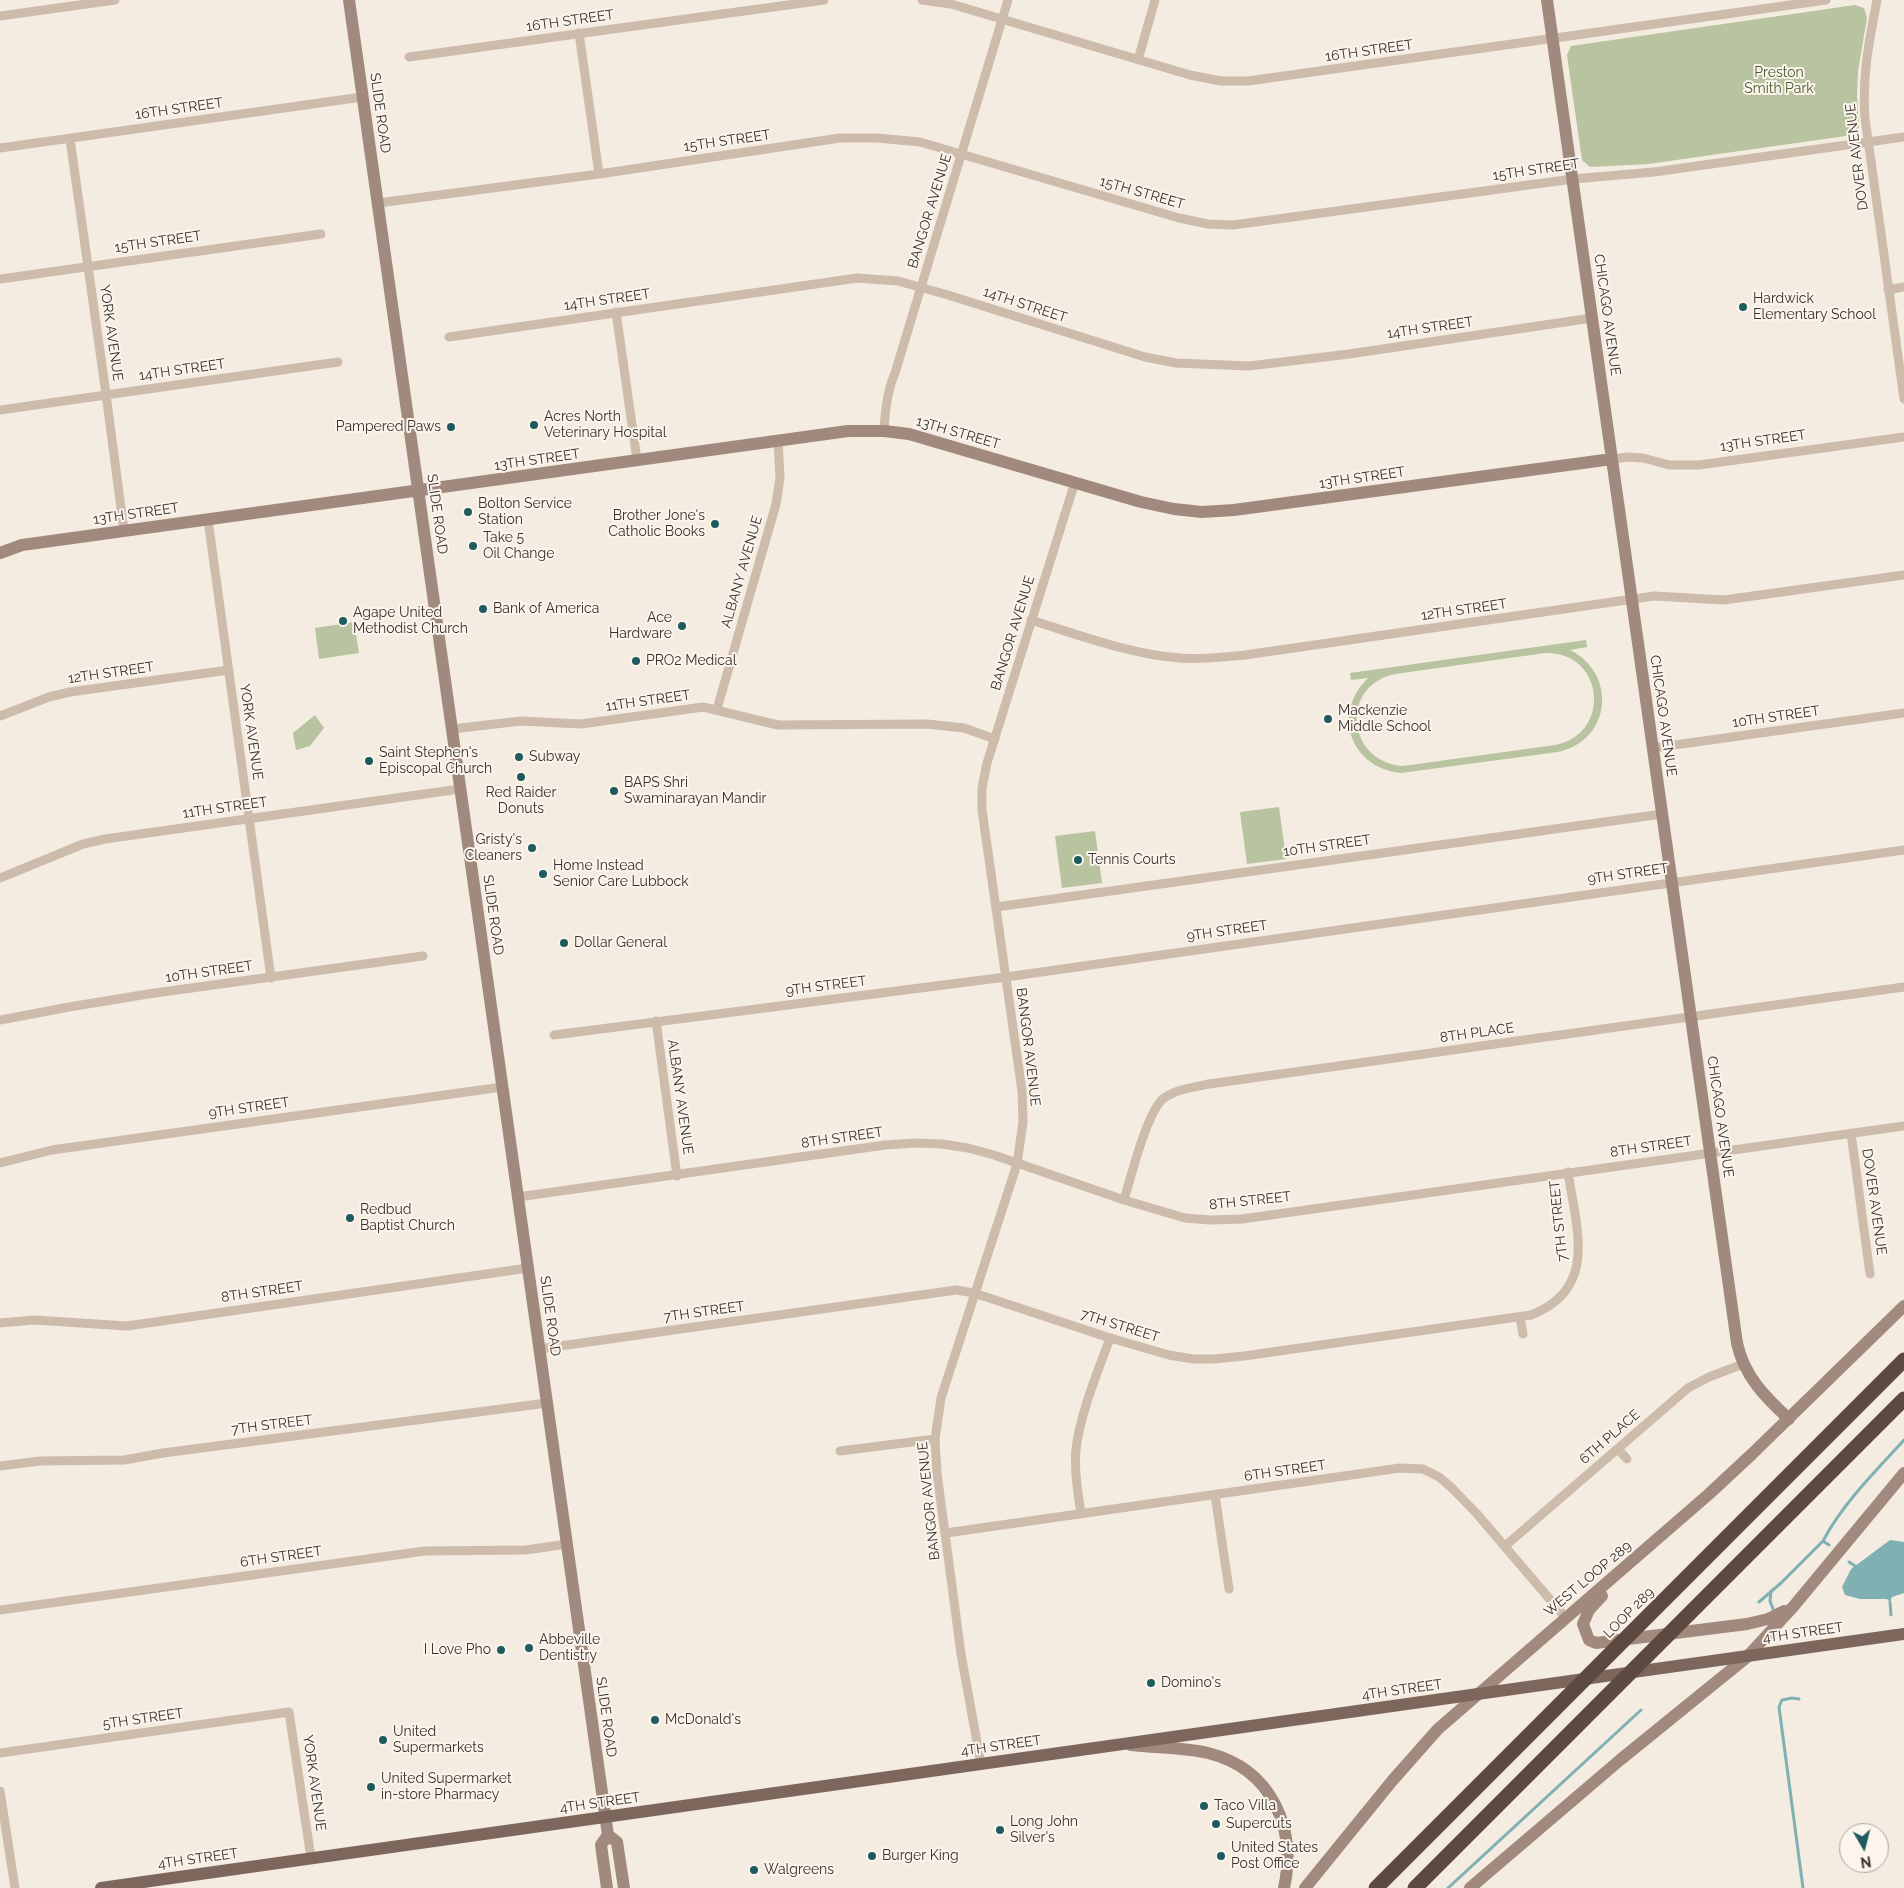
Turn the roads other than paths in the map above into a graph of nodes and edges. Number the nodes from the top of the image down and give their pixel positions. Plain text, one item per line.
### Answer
1 (115, 0) edge
2 (349, 0) edge
3 (824, 0) edge
4 (922, 0) edge
5 (1008, 0) edge
6 (1155, 0) edge
7 (1547, 0) edge
8 (1826, 0) edge
9 (1877, 0) edge
10 (0, 16) edge
11 (1003, 20) junction
12 (579, 33) junction
13 (1553, 39) junction
14 (409, 57) dead end
15 (1138, 60) junction
16 (362, 97) junction
17 (1904, 137) edge
18 (70, 139) junction
19 (1869, 142) junction
20 (0, 148) edge
21 (962, 154) junction
22 (600, 174) junction
23 (1573, 179) junction
24 (378, 203) junction
25 (321, 234) dead end
26 (88, 266) junction
27 (0, 278) edge
28 (1904, 287) edge
29 (920, 288) junction
30 (1888, 290) junction
31 (616, 312) junction
32 (1592, 318) junction
33 (449, 337) dead end
34 (338, 362) dead end
35 (106, 394) junction
36 (1904, 400) edge
37 (0, 410) edge
38 (884, 430) junction
39 (1904, 437) edge
40 (778, 440) junction
41 (1612, 459) junction
42 (637, 460) junction
43 (1075, 482) junction
44 (418, 490) junction
45 (208, 520) junction
46 (124, 531) junction
47 (0, 553) edge
48 (1904, 575) edge
49 (1632, 600) junction
50 (1031, 620) junction
51 (229, 670) junction
52 (716, 709) junction
53 (1904, 713) edge
54 (0, 716) edge
55 (452, 729) junction
56 (995, 739) junction
57 (1653, 748) junction
58 (460, 789) junction
59 (1662, 814) junction
60 (249, 818) junction
61 (1904, 850) edge
62 (0, 878) edge
63 (1672, 882) junction
64 (996, 906) junction
65 (423, 956) dead end
66 (1006, 977) junction
67 (271, 978) junction
68 (1904, 987) edge
69 (1691, 1018) junction
70 (0, 1020) edge
71 (656, 1021) junction
72 (554, 1035) dead end
73 (502, 1087) junction
74 (1904, 1126) edge
75 (1850, 1134) junction
76 (1710, 1152) junction
77 (0, 1163) edge
78 (1017, 1164) junction
79 (1568, 1172) junction
80 (677, 1176) junction
81 (518, 1197) junction
82 (1124, 1200) junction
83 (528, 1268) junction
84 (1870, 1274) dead end
85 (974, 1293) junction
86 (1904, 1306) edge
87 (1520, 1317) junction
88 (0, 1323) edge
89 (1523, 1334) dead end
90 (1110, 1338) junction
91 (539, 1349) junction
92 (1904, 1360) edge
93 (1743, 1364) junction
94 (1904, 1399) edge
95 (547, 1403) junction
96 (1789, 1419) junction
97 (935, 1439) junction
98 (1618, 1449) junction
99 (840, 1451) dead end
100 (1627, 1460) dead end
101 (0, 1466) edge
102 (1904, 1473) edge
103 (1215, 1495) junction
104 (1081, 1514) junction
105 (946, 1533) junction
106 (567, 1544) junction
107 (1505, 1546) junction
108 (1639, 1556) junction
109 (1229, 1590) dead end
110 (1792, 1607) junction
111 (0, 1610) edge
112 (1566, 1617) junction
113 (1904, 1634) edge
114 (1746, 1656) junction
115 (1479, 1694) junction
116 (289, 1712) joint
117 (1121, 1744) junction
118 (0, 1753) edge
119 (981, 1764) junction
120 (0, 1791) edge
121 (605, 1817) junction
122 (608, 1835) junction
123 (311, 1858) junction
124 (146, 1885) edge
125 (15, 1888) edge
126 (101, 1888) edge
127 (607, 1888) edge
128 (624, 1888) edge
129 (1284, 1888) edge
130 (1305, 1888) edge
131 (1376, 1888) edge
132 (1414, 1888) edge
133 (1470, 1888) edge

1 - 10 street
2 - 16 main road, SLIDE ROAD
3 - 12 street, 16TH STREET
4 - 11 street, 16TH STREET
5 - 11 street, BANGOR AVENUE
6 - 15 street
7 - 13 main road, CHICAGO AVENUE
8 - 13 street, 16TH STREET
9 - 19 street, DOVER AVENUE
11 - 15 street, 16TH STREET
11 - 21 street, BANGOR AVENUE
12 - 14 street, 16TH STREET
12 - 22 street
13 - 15 street, 16TH STREET
13 - 23 main road, CHICAGO AVENUE
16 - 18 street, 16TH STREET
16 - 24 main road, SLIDE ROAD
17 - 19 street, 15TH STREET
18 - 20 street, 16TH STREET
18 - 26 street, YORK AVENUE
19 - 23 street, 15TH STREET
19 - 30 street, DOVER AVENUE
21 - 22 street, 15TH STREET
21 - 23 street, 15TH STREET
21 - 29 street, BANGOR AVENUE
22 - 24 street, 15TH STREET
23 - 32 main road, CHICAGO AVENUE
24 - 44 main road, SLIDE ROAD
25 - 26 street, 15TH STREET
26 - 27 street, 15TH STREET
26 - 35 street, YORK AVENUE
28 - 30 street
29 - 31 street, 14TH STREET
29 - 32 street, 14TH STREET
29 - 38 street, BANGOR AVENUE
30 - 36 street, DOVER AVENUE
31 - 33 street, 14TH STREET
31 - 42 street
32 - 41 main road, CHICAGO AVENUE
34 - 35 street, 14TH STREET
35 - 37 street, 14TH STREET
35 - 46 street, YORK AVENUE
38 - 40 main road, 13TH STREET
38 - 43 main road, 13TH STREET
39 - 41 street, 13TH STREET
40 - 42 main road, 13TH STREET
40 - 52 street, ALBANY AVENUE
41 - 43 main road, 13TH STREET
41 - 49 main road, CHICAGO AVENUE
42 - 44 main road, 13TH STREET
43 - 50 street, BANGOR AVENUE
44 - 45 main road, 13TH STREET
44 - 55 main road, SLIDE ROAD
45 - 46 main road, 13TH STREET
45 - 51 street, YORK AVENUE
46 - 47 main road, 13TH STREET
48 - 49 street, 12TH STREET
49 - 50 street, 12TH STREET
49 - 57 main road, CHICAGO AVENUE
50 - 56 street, BANGOR AVENUE
51 - 54 street, 12TH STREET
51 - 60 street, YORK AVENUE
52 - 55 street, 11TH STREET
52 - 56 street, 11TH STREET
53 - 57 street, 10TH STREET
55 - 58 main road, SLIDE ROAD
56 - 64 street, BANGOR AVENUE
57 - 59 main road, CHICAGO AVENUE
58 - 60 street, 11TH STREET
58 - 73 main road, SLIDE ROAD
59 - 63 main road, CHICAGO AVENUE
59 - 64 street, 10TH STREET
60 - 62 street, 11TH STREET
60 - 67 street, YORK AVENUE
61 - 63 street, 9TH STREET
63 - 66 street, 9TH STREET
63 - 69 main road, CHICAGO AVENUE
64 - 66 street, BANGOR AVENUE
65 - 67 street, 10TH STREET
66 - 71 street, 9TH STREET
66 - 78 street, BANGOR AVENUE
67 - 70 street, 10TH STREET
68 - 69 street, 8TH PLACE
69 - 76 main road, CHICAGO AVENUE
69 - 82 street, 8TH PLACE
71 - 72 street, 9TH STREET
71 - 80 street, ALBANY AVENUE
73 - 77 street, 9TH STREET
73 - 81 main road, SLIDE ROAD
74 - 75 street, 8TH STREET
75 - 76 street, 8TH STREET
75 - 84 street, DOVER AVENUE
76 - 79 street, 8TH STREET
76 - 93 main road, CHICAGO AVENUE
78 - 80 street, 8TH STREET
78 - 82 street, 8TH STREET
78 - 85 street, BANGOR AVENUE
79 - 82 street, 8TH STREET
79 - 87 street, 7TH STREET
80 - 81 street, 8TH STREET
81 - 83 main road, SLIDE ROAD
83 - 88 street, 8TH STREET
83 - 91 main road, SLIDE ROAD
85 - 90 street, 7TH STREET
85 - 91 street, 7TH STREET
85 - 97 street, BANGOR AVENUE
86 - 96 main road, WEST LOOP 289
87 - 89 street
87 - 90 street, 7TH STREET
90 - 104 street
91 - 95 main road, SLIDE ROAD
92 - 131 highway, LOOP 289
93 - 96 main road, CHICAGO AVENUE
93 - 98 street, 6TH PLACE
94 - 132 highway
95 - 101 street, 7TH STREET
95 - 106 main road, SLIDE ROAD
96 - 108 main road, WEST LOOP 289
97 - 99 street
97 - 105 street, BANGOR AVENUE
98 - 100 street
98 - 107 street, 6TH PLACE
102 - 110 main road
103 - 104 street, 6TH STREET
103 - 107 street, 6TH STREET
103 - 109 street
104 - 105 street, 6TH STREET
105 - 119 street, BANGOR AVENUE
106 - 111 street, 6TH STREET
106 - 121 main road, SLIDE ROAD
107 - 112 street, 6TH STREET
108 - 110 main road
108 - 112 main road, WEST LOOP 289
110 - 114 main road
112 - 115 main road, WEST LOOP 289
113 - 114 main road, 4TH STREET
114 - 115 main road, 4TH STREET
114 - 133 main road
115 - 117 main road, 4TH STREET
115 - 130 main road, WEST LOOP 289
116 - 118 street, 5TH STREET
116 - 123 street, YORK AVENUE
117 - 119 main road, 4TH STREET
117 - 129 main road
119 - 121 main road, 4TH STREET
120 - 125 street
121 - 122 main road, SLIDE ROAD
121 - 123 main road, 4TH STREET
122 - 127 main road, SLIDE ROAD
122 - 128 main road, SLIDE ROAD
123 - 124 main road, 4TH STREET
124 - 126 main road, 4TH STREET

